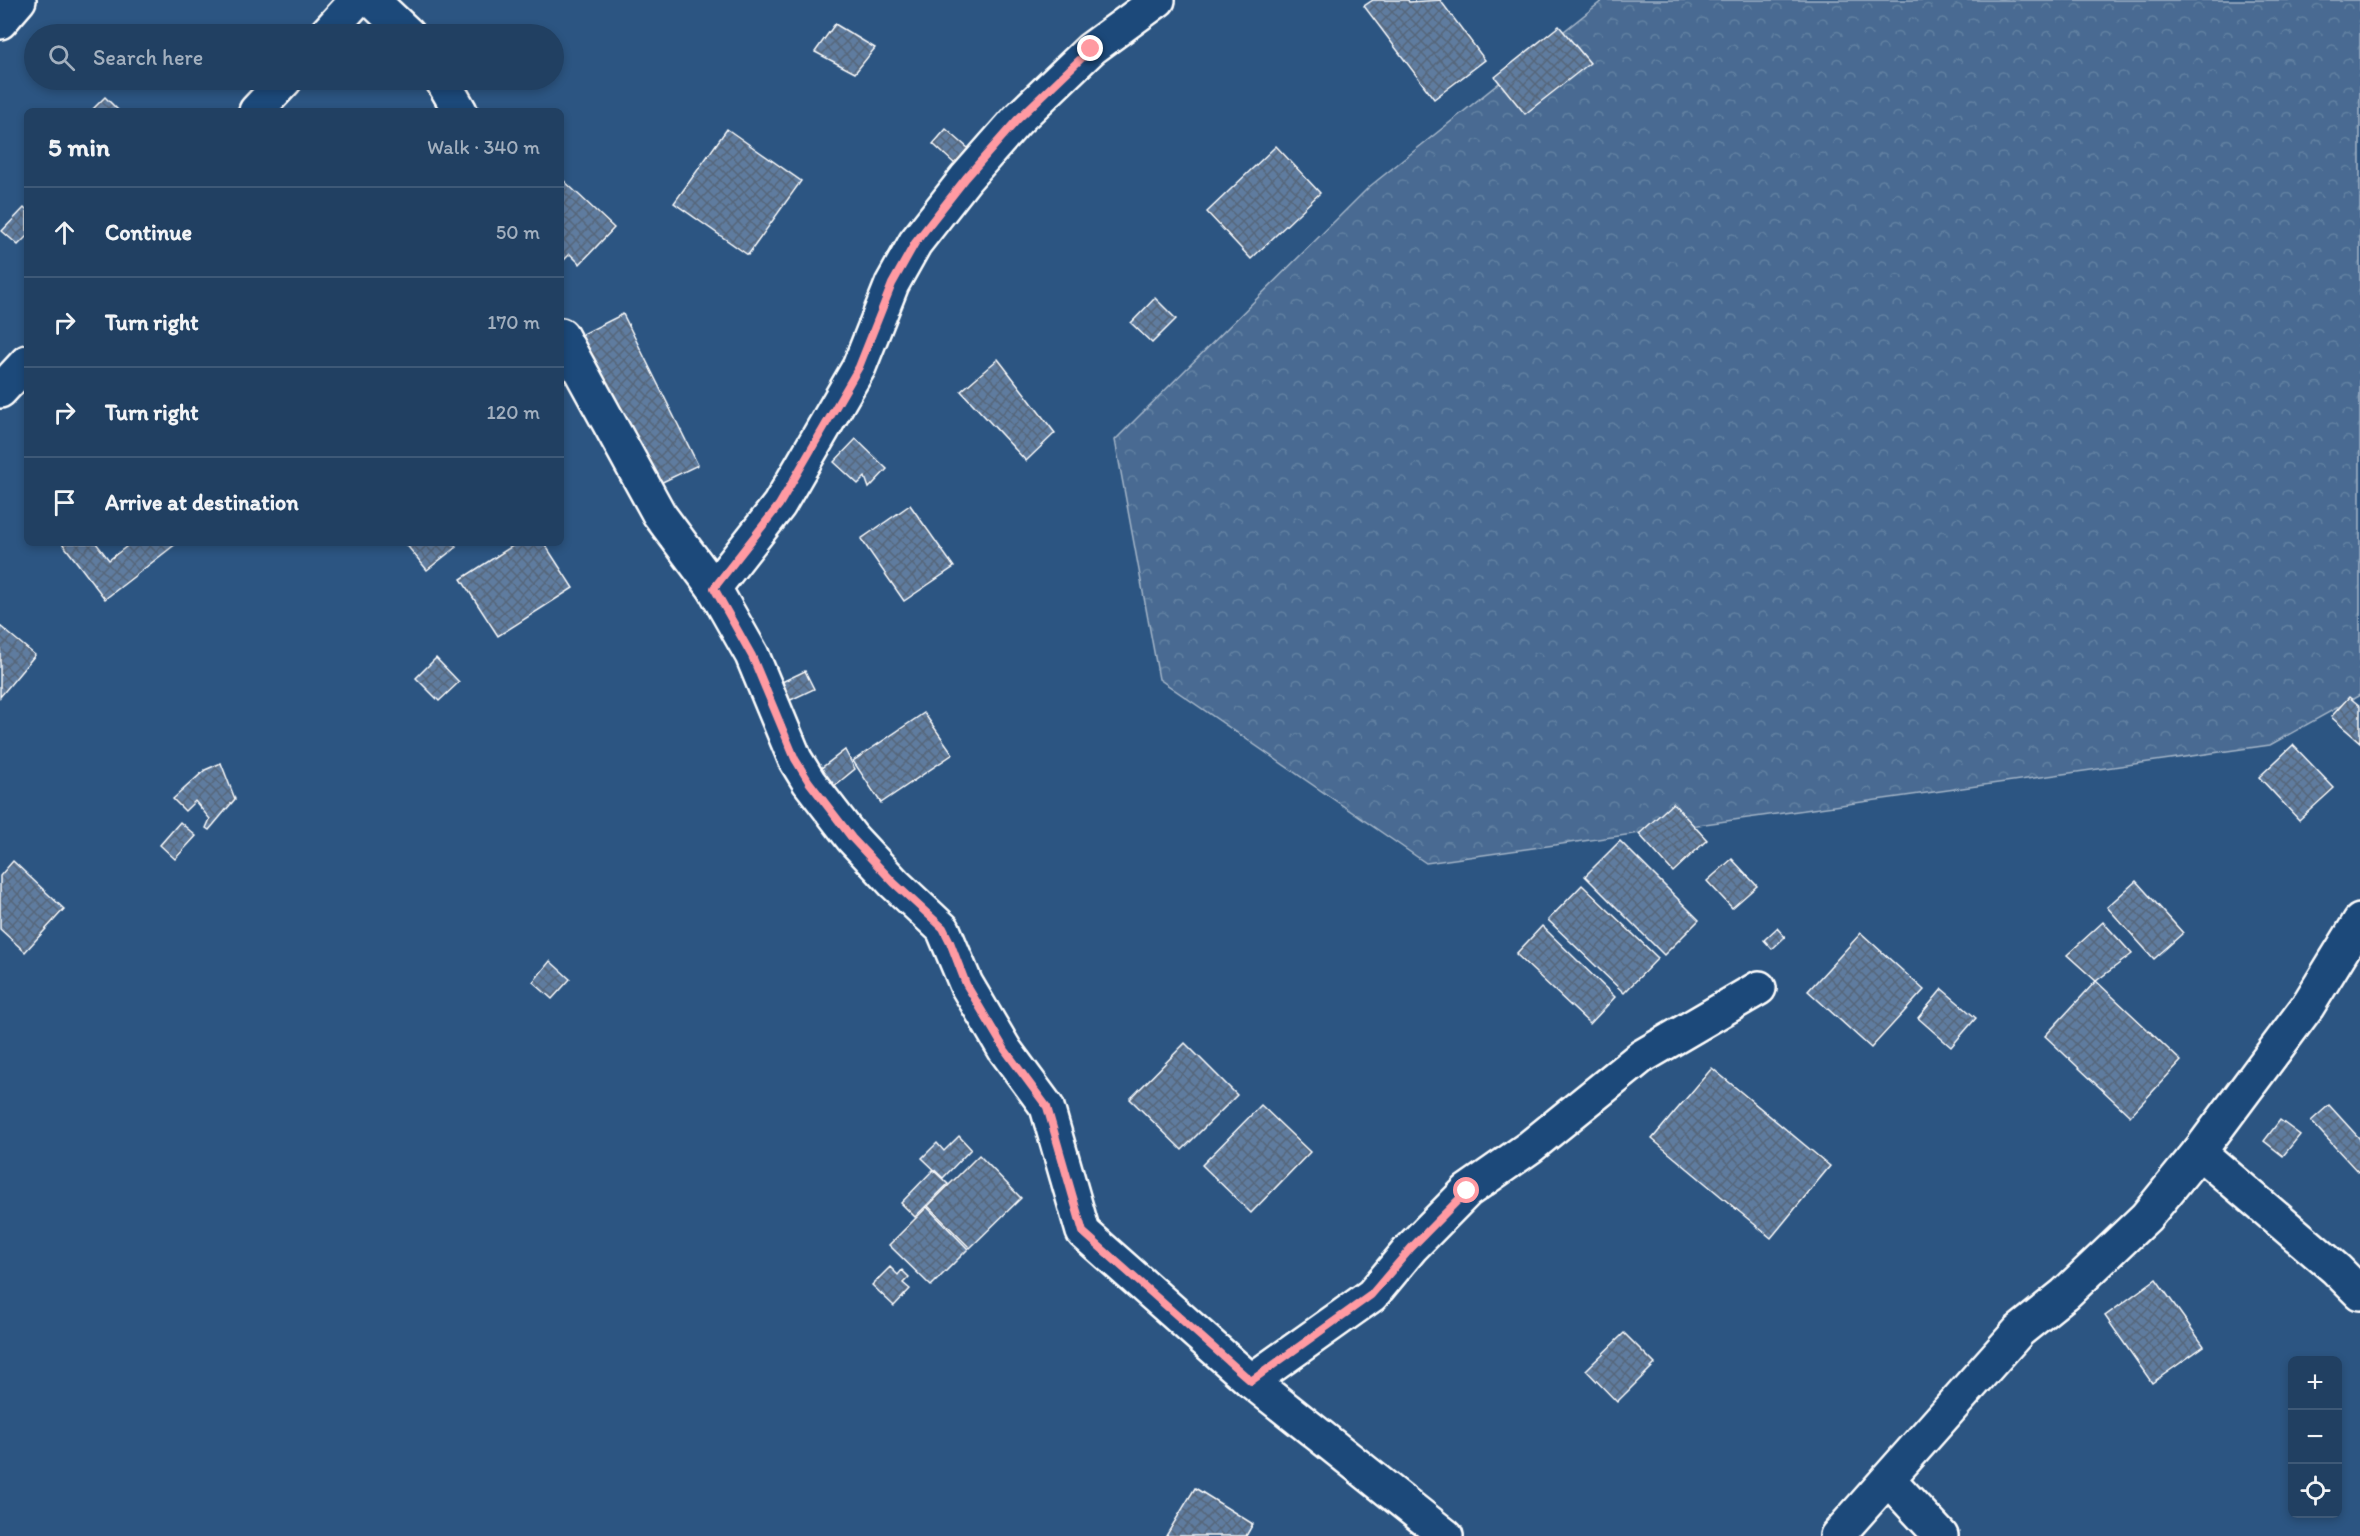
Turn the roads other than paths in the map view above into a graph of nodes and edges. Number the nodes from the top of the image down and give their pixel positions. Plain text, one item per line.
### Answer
1 (19, 0) edge
2 (357, 0) edge
3 (372, 0) edge
4 (1158, 0) edge
5 (0, 22) edge
6 (335, 24) edge
7 (397, 24) edge
8 (276, 90) edge
9 (448, 90) edge
10 (259, 108) edge
11 (458, 108) edge
12 (564, 339) edge
13 (24, 365) edge
14 (0, 392) edge
15 (714, 588) junction
16 (2360, 921) edge
17 (1759, 988) dead end
18 (2199, 1152) junction
19 (2360, 1293) edge
20 (1251, 1381) junction
21 (1887, 1479) junction
22 (1446, 1536) edge
23 (1838, 1536) edge
24 (1941, 1536) edge

1 - 5 street
2 - 6 street
3 - 7 street
4 - 15 street
8 - 10 street
9 - 11 street
12 - 15 street
13 - 14 street
15 - 20 street
16 - 18 street
17 - 20 street
18 - 19 street
18 - 21 street
20 - 22 street
21 - 23 street
21 - 24 street

